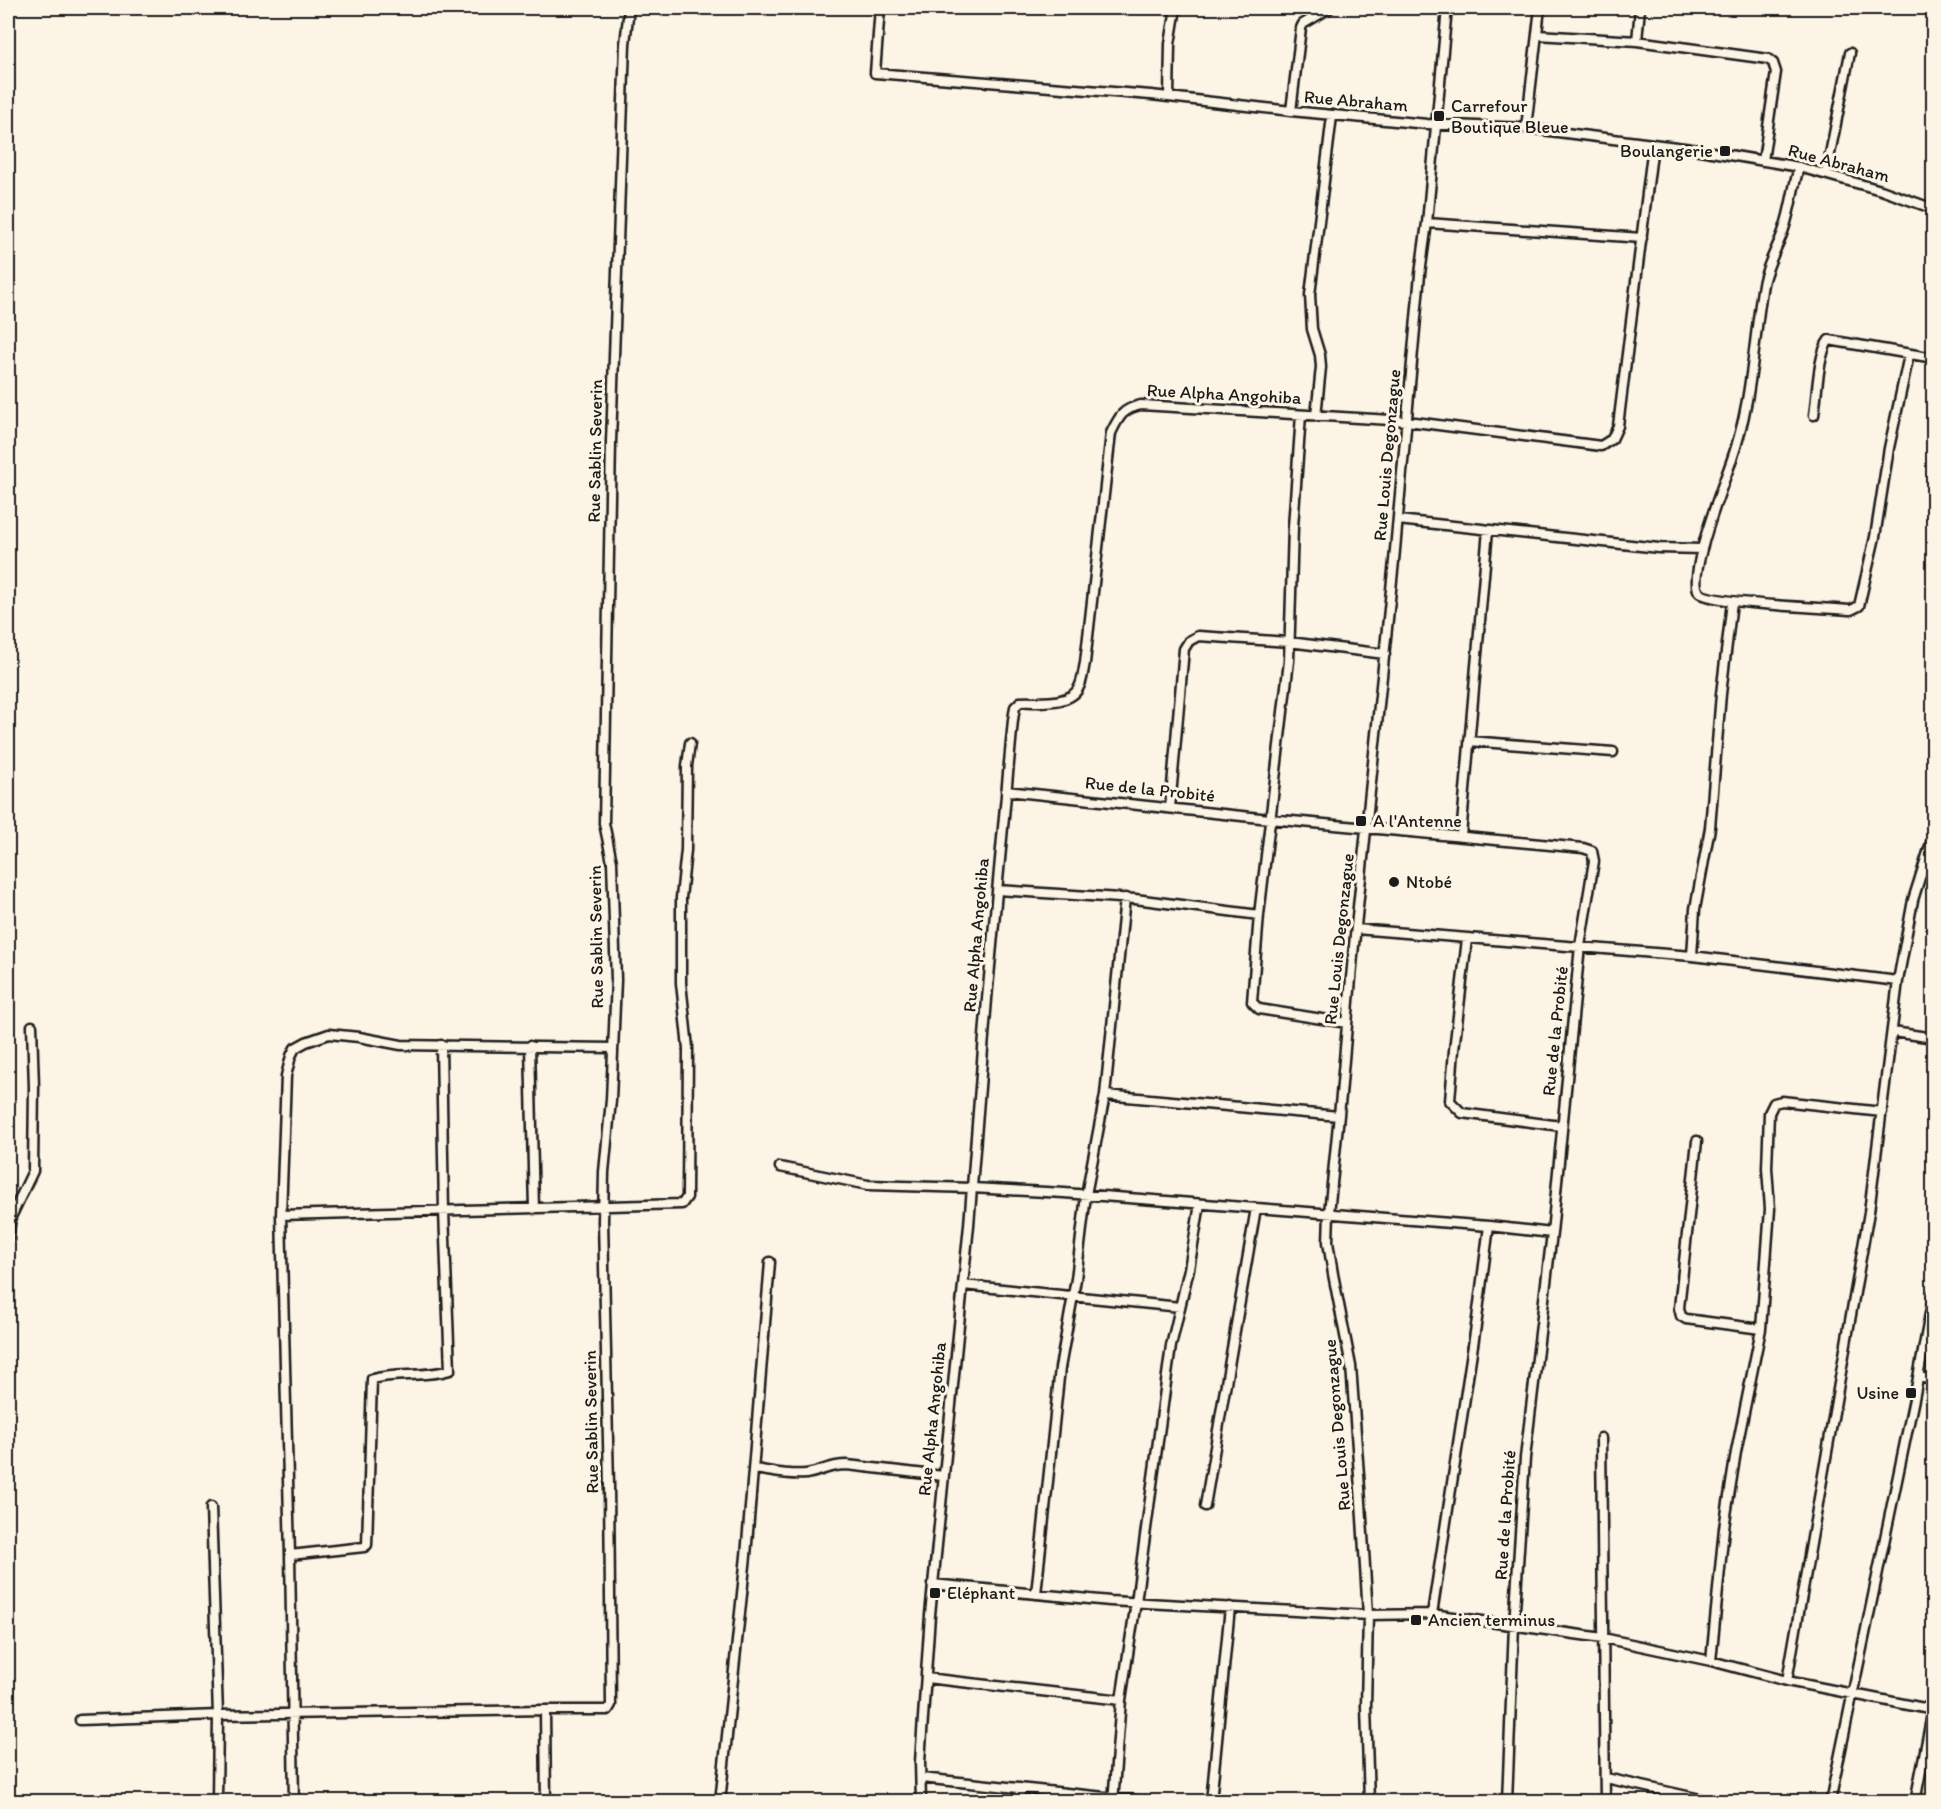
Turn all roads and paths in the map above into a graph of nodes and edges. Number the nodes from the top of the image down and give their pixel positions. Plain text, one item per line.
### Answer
1 (629, 8) edge
2 (880, 8) edge
3 (1176, 8) edge
4 (1330, 8) edge
5 (1447, 8) edge
6 (1540, 8) edge
7 (1640, 8) edge
8 (1537, 35) junction
9 (1636, 41) junction
10 (1850, 53) dead end
11 (1169, 97) junction
12 (1291, 111) junction
13 (1332, 116) junction
14 (1435, 124) junction
15 (1526, 128) junction
16 (1653, 145) junction
17 (1763, 161) junction
18 (1799, 167) junction
19 (1826, 174) junction
20 (1934, 209) edge
21 (1427, 223) junction
22 (1642, 238) junction
23 (1909, 356) junction
24 (1934, 358) edge
25 (1301, 415) junction
26 (1814, 415) dead end
27 (1316, 416) junction
28 (1407, 421) junction
29 (1398, 520) junction
30 (1488, 530) junction
31 (1702, 549) junction
32 (1732, 602) junction
33 (1289, 642) junction
34 (1385, 654) junction
35 (1469, 741) junction
36 (690, 743) dead end
37 (1613, 752) dead end
38 (1006, 791) junction
39 (1170, 808) junction
40 (1270, 819) junction
41 (1367, 828) junction
42 (1934, 833) edge
43 (1461, 836) junction
44 (997, 890) junction
45 (1125, 898) junction
46 (1259, 915) junction
47 (1356, 929) junction
48 (1467, 939) junction
49 (1580, 946) junction
50 (1692, 956) junction
51 (1898, 981) junction
52 (1347, 1023) junction
53 (32, 1026) dead end
54 (1893, 1032) junction
55 (1934, 1038) edge
56 (441, 1045) junction
57 (530, 1046) junction
58 (613, 1048) junction
59 (1105, 1095) junction
60 (1882, 1112) junction
61 (1339, 1116) junction
62 (1562, 1126) junction
63 (1697, 1141) dead end
64 (780, 1167) dead end
65 (972, 1188) junction
66 (1086, 1195) junction
67 (1200, 1204) junction
68 (603, 1208) junction
69 (1256, 1208) junction
70 (534, 1209) junction
71 (444, 1211) junction
72 (1329, 1213) junction
73 (281, 1215) junction
74 (1489, 1226) junction
75 (1552, 1233) junction
76 (8, 1240) edge
77 (770, 1262) dead end
78 (963, 1285) junction
79 (1934, 1292) edge
80 (1071, 1297) junction
81 (1180, 1307) junction
82 (1761, 1329) junction
83 (1918, 1377) junction
84 (1934, 1380) edge
85 (1601, 1438) dead end
86 (754, 1469) junction
87 (943, 1476) junction
88 (1205, 1506) dead end
89 (211, 1507) dead end
90 (290, 1554) junction
91 (932, 1584) junction
92 (1036, 1594) junction
93 (1136, 1602) junction
94 (1230, 1607) junction
95 (1432, 1614) junction
96 (1368, 1615) junction
97 (1514, 1625) junction
98 (1603, 1638) junction
99 (1711, 1661) junction
100 (926, 1678) junction
101 (1787, 1681) junction
102 (1853, 1695) junction
103 (1120, 1700) junction
104 (1933, 1708) edge
105 (545, 1710) junction
106 (293, 1714) junction
107 (218, 1716) junction
108 (80, 1720) dead end
109 (921, 1778) junction
110 (1606, 1778) junction
111 (1020, 1788) junction
112 (1113, 1799) edge
113 (217, 1802) edge
114 (294, 1802) edge
115 (546, 1802) edge
116 (720, 1802) edge
117 (921, 1802) edge
118 (1019, 1802) edge
119 (1153, 1802) edge
120 (1211, 1802) edge
121 (1368, 1802) edge
122 (1507, 1802) edge
123 (1605, 1802) edge
124 (1714, 1802) edge
125 (1830, 1802) edge
126 (1915, 1802) edge

1 - 58 street, Rue Sablin Severin
2 - 11 street, Rue Abraham
3 - 11 street
4 - 12 street
5 - 14 street, Rue Louis Degonzague
6 - 8 street
7 - 9 street
8 - 9 street
8 - 15 street
9 - 17 street
10 - 19 street
11 - 12 street, Rue Abraham
12 - 13 street, Rue Abraham
13 - 14 street, Rue Abraham
13 - 27 street
14 - 15 street, Rue Abraham
14 - 21 street, Rue Louis Degonzague
15 - 16 street, Rue Abraham
16 - 17 street, Rue Abraham
16 - 22 street, Rue Alpha Angohiba
17 - 18 street, Rue Abraham
18 - 19 street, Rue Abraham
18 - 31 street
19 - 20 street, Rue Abraham
21 - 22 street
21 - 28 street, Rue Louis Degonzague
22 - 28 street, Rue Alpha Angohiba
23 - 24 street
23 - 26 street
23 - 32 street
25 - 27 street, Rue Alpha Angohiba
25 - 33 street
25 - 38 street, Rue Alpha Angohiba
27 - 28 street, Rue Alpha Angohiba
28 - 29 street, Rue Louis Degonzague
29 - 30 street
29 - 34 street, Rue Louis Degonzague
30 - 31 street
30 - 35 street
31 - 32 street
32 - 50 street
33 - 34 street
33 - 39 street
33 - 40 street
34 - 41 street, Rue Louis Degonzague
35 - 37 street
35 - 43 street
36 - 68 street
38 - 39 street, Rue de la Probité
38 - 44 street, Rue Alpha Angohiba
39 - 40 street, Rue de la Probité
40 - 41 street, Rue de la Probité
40 - 46 street
41 - 43 street, Rue de la Probité
41 - 47 street, Rue Louis Degonzague
42 - 51 street
43 - 49 street, Rue de la Probité
44 - 45 street
44 - 65 street, Rue Alpha Angohiba
45 - 46 street
45 - 59 street
46 - 52 street
47 - 48 street
47 - 52 street, Rue Louis Degonzague
48 - 49 street
48 - 62 street
49 - 50 street
49 - 62 street, Rue de la Probité
50 - 51 street
51 - 54 street
52 - 61 street, Rue Louis Degonzague
53 - 76 street
54 - 55 street
54 - 60 street
56 - 57 street
56 - 71 street
56 - 73 street
57 - 58 street
57 - 70 street
58 - 68 street, Rue Sablin Severin
59 - 61 street
59 - 66 street
60 - 82 street
60 - 101 street
61 - 72 street, Rue Louis Degonzague
62 - 75 street, Rue de la Probité
63 - 82 street
64 - 65 street
65 - 66 street
65 - 78 street, Rue Alpha Angohiba
66 - 67 street
66 - 80 street
67 - 69 street
67 - 81 street
68 - 70 street
68 - 105 street, Rue Sablin Severin
69 - 72 street
69 - 88 street
70 - 71 street
71 - 73 street
71 - 90 street
72 - 74 street
72 - 96 street, Rue Louis Degonzague
73 - 90 street
74 - 75 street
74 - 95 street
75 - 97 street, Rue de la Probité
77 - 86 street
78 - 80 street
78 - 87 street, Rue Alpha Angohiba
79 - 83 street
80 - 81 street
80 - 92 street
81 - 93 street
82 - 99 street
83 - 84 street
83 - 102 street
85 - 98 street
86 - 87 street
86 - 116 street
87 - 91 street, Rue Alpha Angohiba
89 - 107 street
90 - 106 street
91 - 92 street
91 - 100 street, Rue Alpha Angohiba
92 - 93 street
93 - 94 street
93 - 103 street
94 - 96 street
94 - 120 street
95 - 96 street
95 - 97 street
96 - 121 street, Rue Louis Degonzague
97 - 98 street
97 - 122 street, Rue de la Probité
98 - 99 street
98 - 110 street
99 - 101 street
100 - 103 street
100 - 109 street, Rue Alpha Angohiba
101 - 102 street
102 - 104 street
102 - 125 street
103 - 112 street
104 - 126 street
105 - 106 street
105 - 115 street
106 - 107 street
106 - 114 street
107 - 108 street
107 - 113 street
109 - 111 street
109 - 117 street, Rue Alpha Angohiba
110 - 123 street
110 - 124 street
111 - 112 street
111 - 118 street
112 - 119 street

